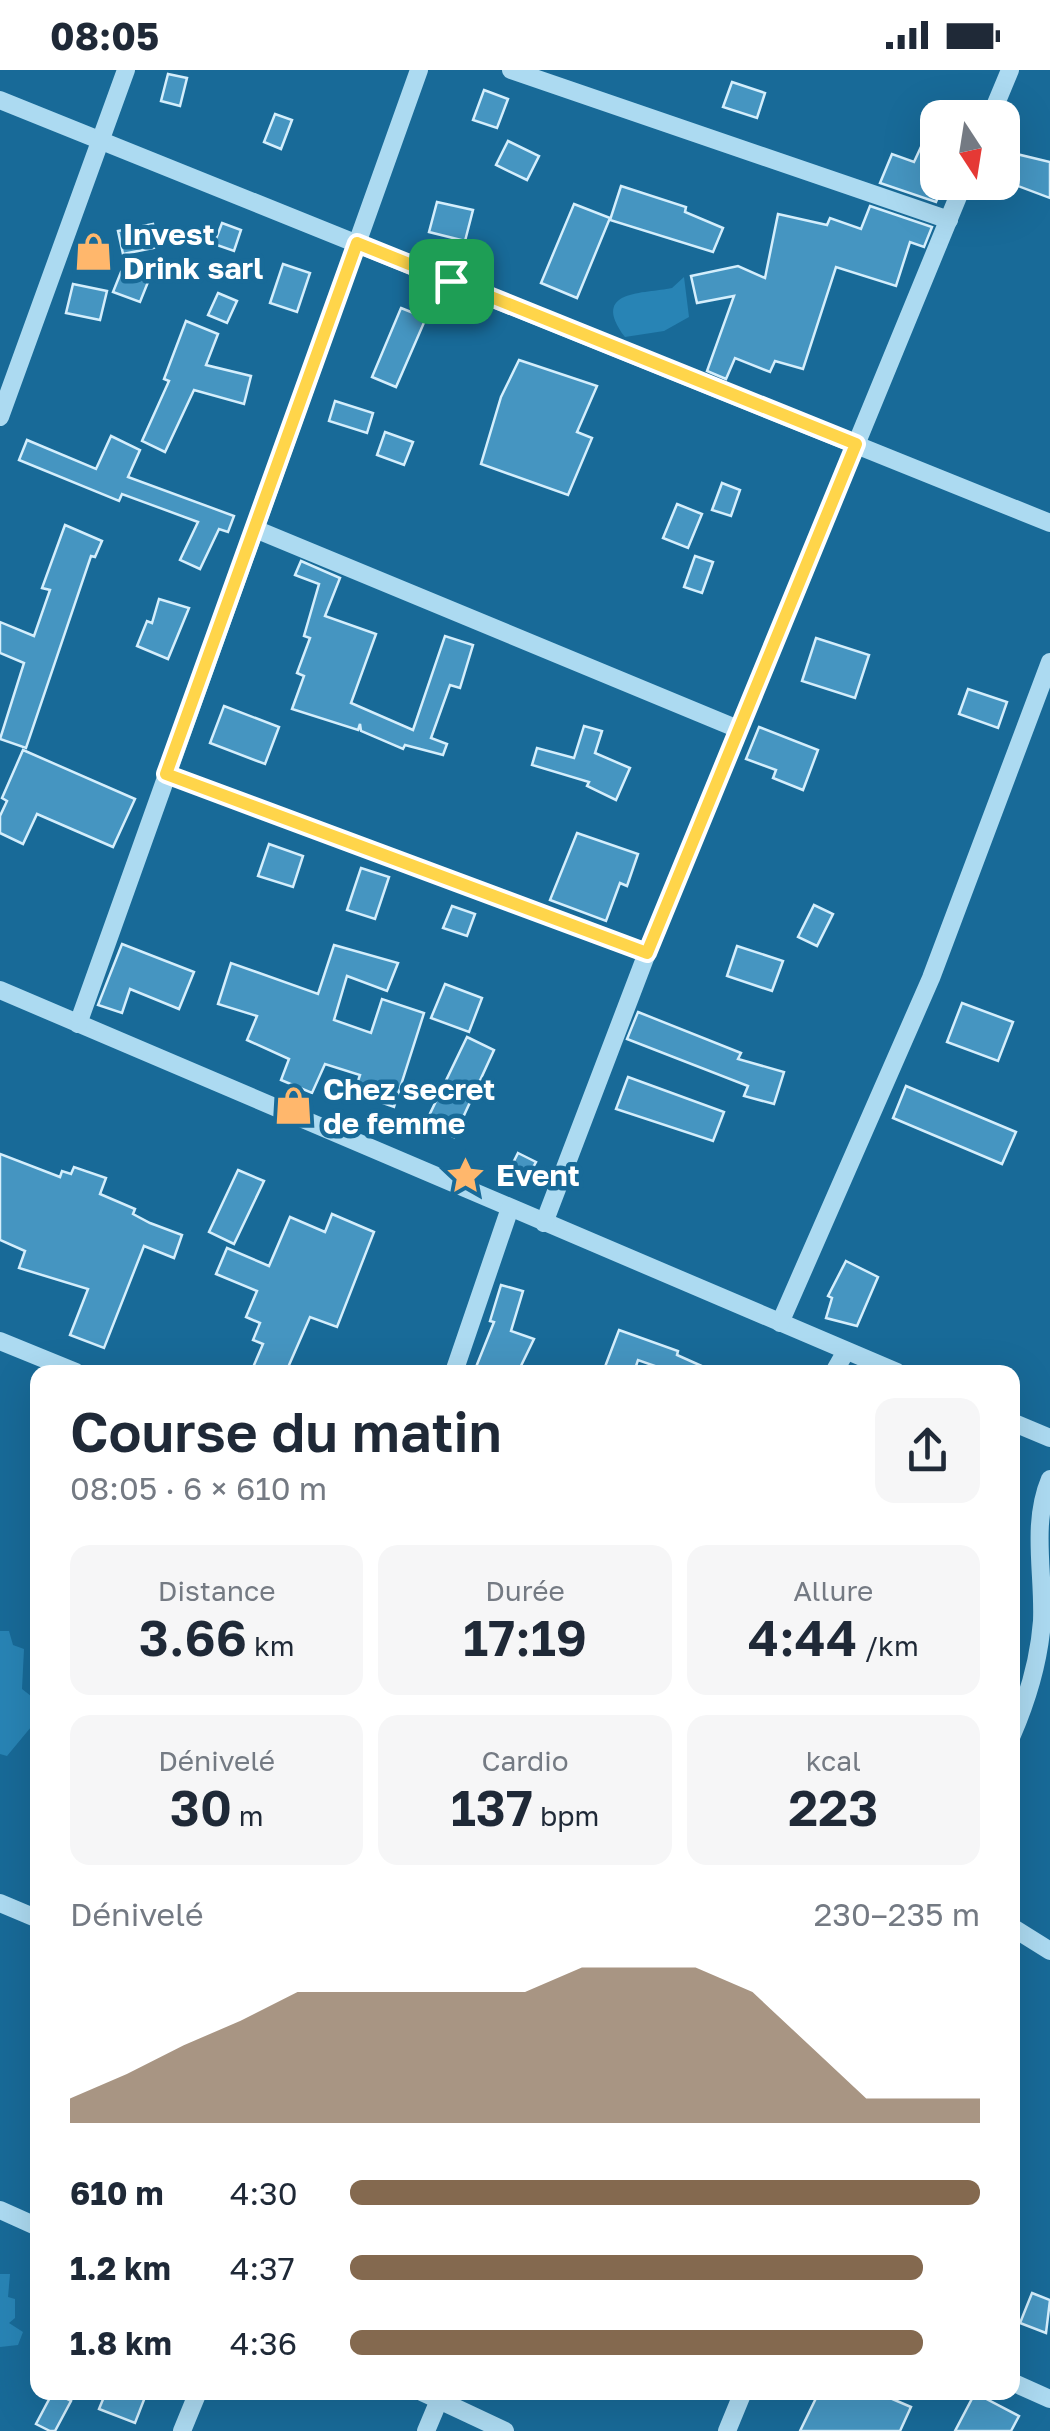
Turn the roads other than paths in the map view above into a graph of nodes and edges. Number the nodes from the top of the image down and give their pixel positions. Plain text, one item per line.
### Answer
1 (126, 70) edge
2 (419, 70) edge
3 (511, 70) edge
4 (1010, 70) edge
5 (0, 100) edge
6 (998, 100) edge
7 (101, 139) junction
8 (957, 200) edge
9 (949, 220) junction
10 (357, 243) junction
11 (0, 416) edge
12 (856, 444) junction
13 (1050, 523) edge
14 (255, 529) junction
15 (1050, 662) edge
16 (738, 729) junction
17 (166, 774) junction
18 (647, 953) junction
19 (0, 990) edge
20 (78, 1024) junction
21 (510, 1208) junction
22 (544, 1223) junction
23 (780, 1323) junction
24 (0, 1342) edge
25 (846, 1351) junction
26 (58, 1365) edge
27 (456, 1365) edge
28 (838, 1365) edge
29 (880, 1365) edge
30 (1020, 1425) edge
31 (1050, 1438) edge
32 (1050, 1479) edge
33 (1020, 1715) edge
34 (0, 1904) edge
35 (30, 1916) edge
36 (1020, 1934) edge
37 (1050, 1951) edge
38 (0, 2210) edge
39 (30, 2223) edge
40 (1020, 2386) edge
41 (1050, 2399) edge
42 (195, 2400) edge
43 (433, 2400) edge
44 (444, 2400) edge
45 (740, 2400) edge
46 (182, 2431) edge
47 (426, 2431) edge
48 (504, 2431) edge
49 (727, 2431) edge

1 - 7 street
2 - 10 street
3 - 9 street
4 - 6 street
5 - 7 street
7 - 10 street
7 - 11 street
8 - 9 street
9 - 12 street
10 - 12 street
10 - 14 street
12 - 13 street
12 - 16 street
14 - 16 street
14 - 17 street
15 - 23 street
16 - 18 street
17 - 18 street
17 - 20 street
18 - 22 street
19 - 20 street
20 - 21 street
21 - 22 street
21 - 27 street
22 - 23 street
23 - 25 street
24 - 26 street
25 - 28 street
25 - 29 street
30 - 31 street
32 - 33 street
34 - 35 street
36 - 37 street
38 - 39 street
40 - 41 street
42 - 46 street
43 - 47 street
44 - 48 street
45 - 49 street

